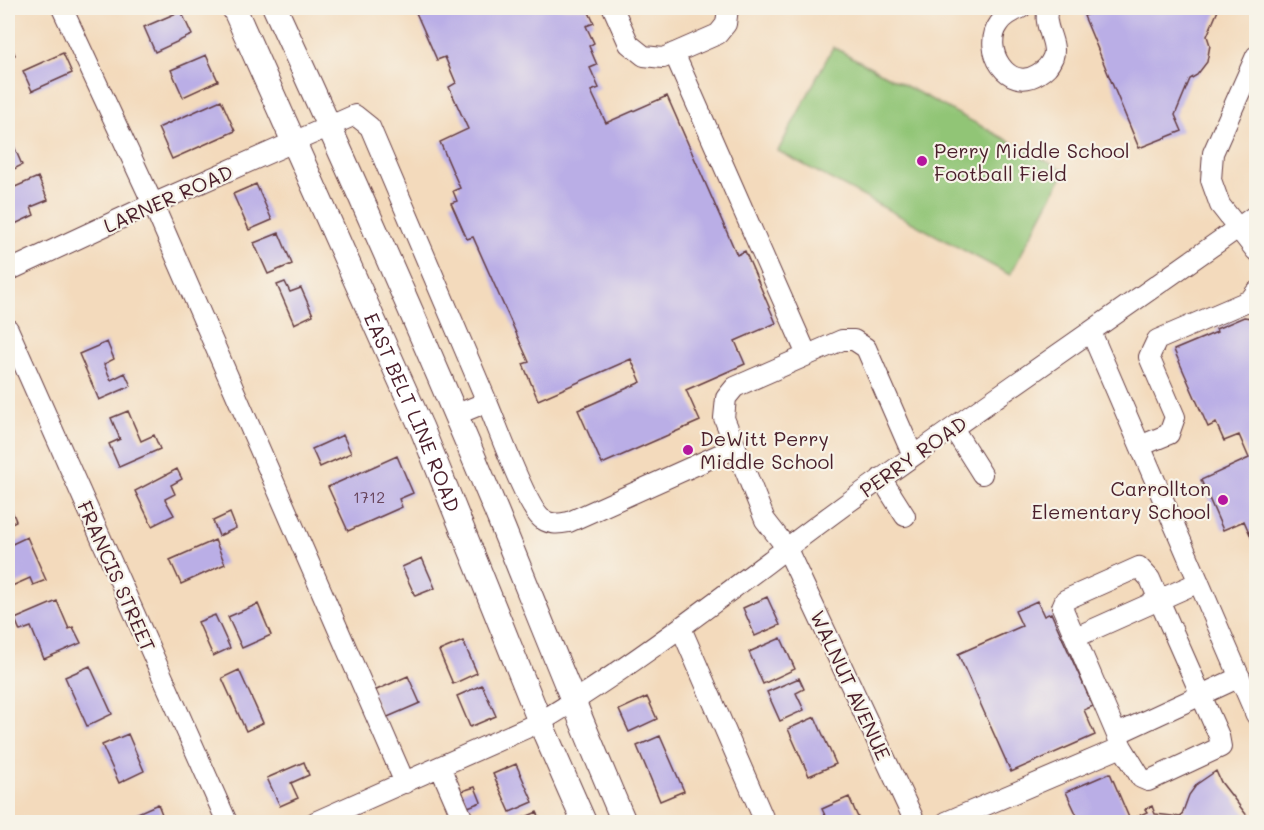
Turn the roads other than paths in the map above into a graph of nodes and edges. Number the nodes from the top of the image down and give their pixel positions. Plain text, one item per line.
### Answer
1 (62, 8) edge
2 (234, 8) edge
3 (275, 8) edge
4 (613, 8) edge
5 (728, 8) edge
6 (1021, 8) edge
7 (1048, 8) edge
8 (674, 53) junction
9 (1257, 56) edge
10 (330, 126) junction
11 (294, 142) junction
12 (153, 204) junction
13 (1257, 214) edge
14 (1238, 227) junction
15 (1257, 250) edge
16 (8, 271) edge
17 (1257, 292) edge
18 (8, 329) edge
19 (1091, 332) junction
20 (807, 355) junction
21 (487, 402) junction
22 (456, 415) junction
23 (953, 428) junction
24 (1140, 446) junction
25 (736, 447) junction
26 (913, 456) junction
27 (982, 474) dead end
28 (881, 478) junction
29 (905, 516) dead end
30 (786, 548) junction
31 (1199, 582) junction
32 (1159, 600) junction
33 (681, 628) junction
34 (1076, 637) junction
35 (1240, 677) junction
36 (1201, 696) junction
37 (572, 703) junction
38 (1256, 711) edge
39 (540, 722) junction
40 (1119, 740) junction
41 (440, 767) junction
42 (405, 783) junction
43 (338, 818) edge
44 (227, 822) edge
45 (315, 822) edge
46 (464, 822) edge
47 (584, 822) edge
48 (624, 822) edge
49 (765, 822) edge
50 (915, 822) edge
51 (946, 822) edge

1 - 12 street
2 - 11 main road, EAST BELT LINE ROAD
3 - 10 main road, EAST BELT LINE ROAD
4 - 8 street
5 - 8 street
6 - 7 street
8 - 20 street
9 - 14 street
10 - 11 street, LARNER ROAD
10 - 21 street, LARNER ROAD
10 - 22 main road, EAST BELT LINE ROAD
11 - 12 street, LARNER ROAD
11 - 39 main road, EAST BELT LINE ROAD
12 - 16 street, LARNER ROAD
12 - 42 street
13 - 14 street, PERRY ROAD
14 - 15 street
14 - 19 street, PERRY ROAD
17 - 24 street
18 - 44 street, FRANCIS STREET
19 - 23 street, PERRY ROAD
19 - 24 street
20 - 25 street, WALNUT AVENUE
20 - 26 street, WALNUT AVENUE
21 - 22 street
21 - 25 street
22 - 37 main road, EAST BELT LINE ROAD
23 - 26 street, PERRY ROAD
23 - 27 street
24 - 31 street
25 - 30 street, WALNUT AVENUE
26 - 28 street, PERRY ROAD
28 - 29 street
28 - 30 street, PERRY ROAD
30 - 33 street, PERRY ROAD
30 - 50 street, WALNUT AVENUE
31 - 32 street
31 - 35 street
32 - 34 street
32 - 34 street
32 - 36 street
33 - 37 street, PERRY ROAD
33 - 49 street
34 - 40 street
35 - 36 street
35 - 38 street
36 - 40 street
36 - 40 street
37 - 39 street, PERRY ROAD
37 - 48 main road, EAST BELT LINE ROAD
39 - 41 street, PERRY ROAD
39 - 47 main road, EAST BELT LINE ROAD
40 - 51 street
41 - 42 street, PERRY ROAD
41 - 46 street
42 - 43 street, PERRY ROAD
43 - 45 street, PERRY ROAD

